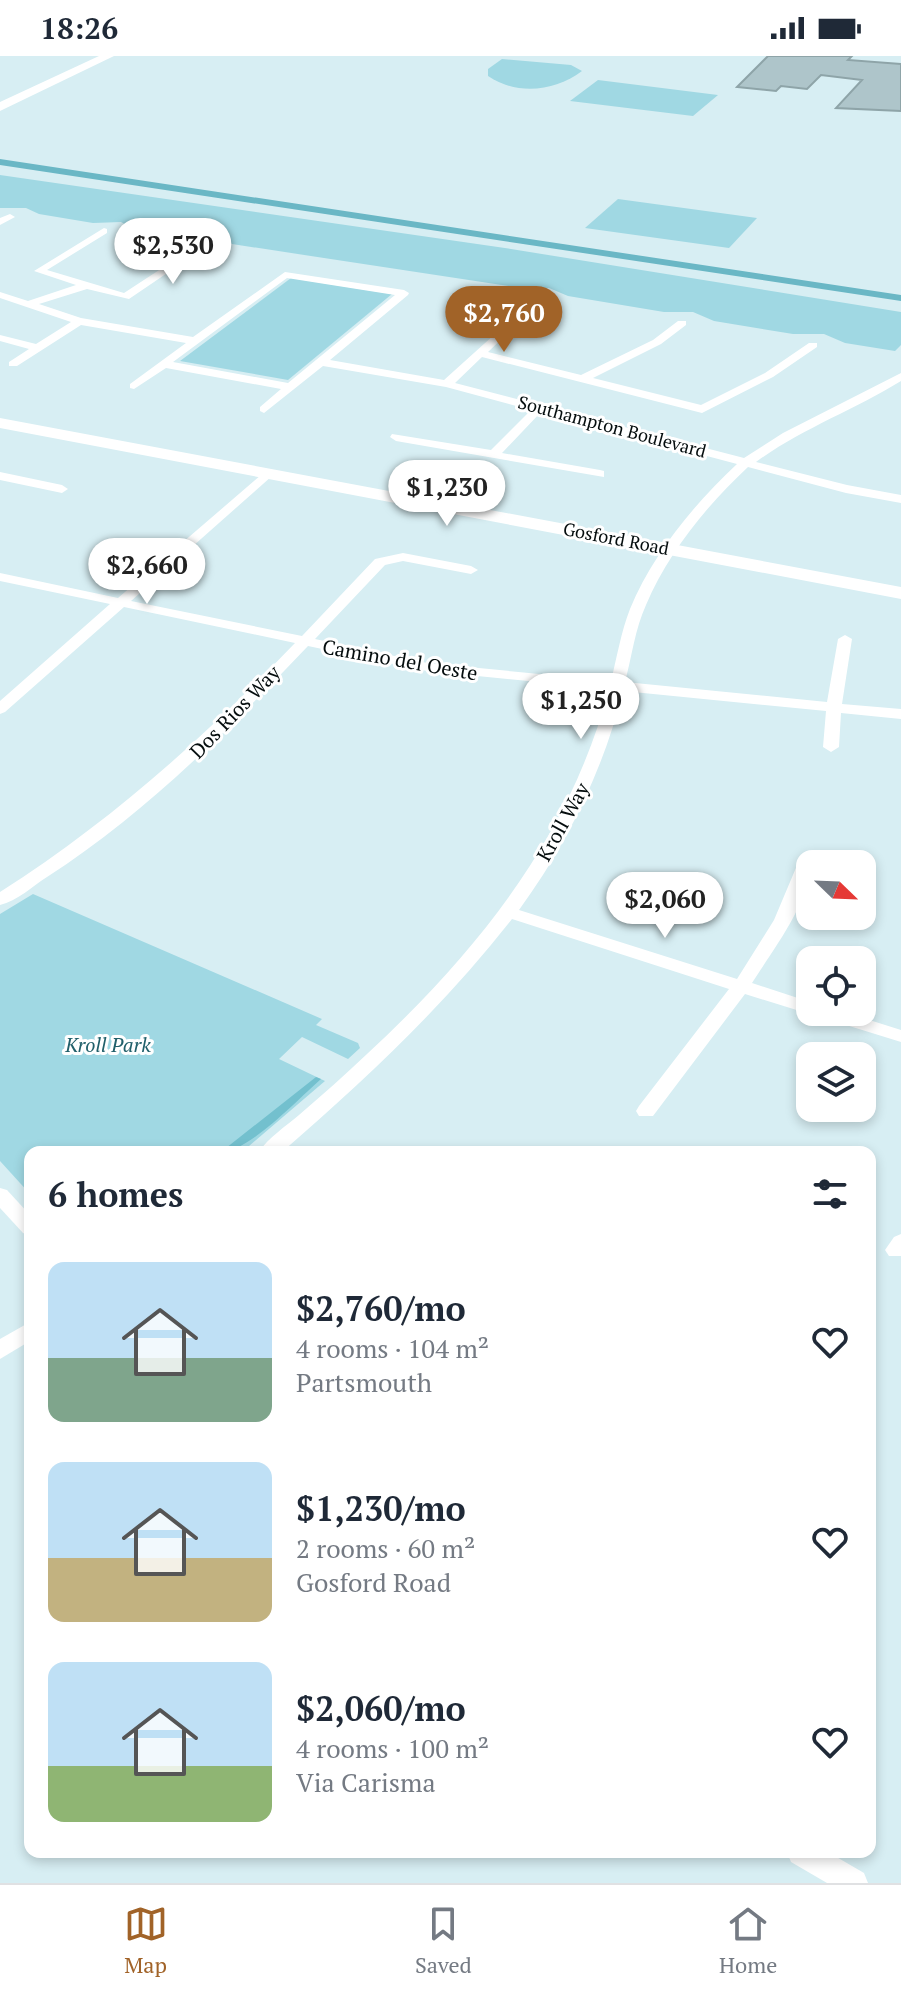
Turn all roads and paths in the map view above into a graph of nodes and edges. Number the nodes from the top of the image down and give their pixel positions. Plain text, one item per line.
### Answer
1 (108, 56) edge
2 (0, 107) edge
3 (104, 231) dead end
4 (202, 246) dead end
5 (85, 286) junction
6 (0, 295) edge
7 (537, 299) dead end
8 (26, 305) junction
9 (79, 321) junction
10 (682, 323) dead end
11 (0, 338) edge
12 (195, 341) junction
13 (813, 345) dead end
14 (38, 348) junction
15 (480, 353) junction
16 (320, 362) junction
17 (13, 364) dead end
18 (163, 364) junction
19 (901, 376) edge
20 (582, 379) junction
21 (447, 384) junction
22 (134, 386) dead end
23 (291, 387) junction
24 (539, 408) junction
25 (264, 409) dead end
26 (0, 411) edge
27 (0, 423) edge
28 (396, 437) dead end
29 (493, 455) junction
30 (746, 463) junction
31 (268, 473) junction
32 (600, 474) dead end
33 (2, 478) edge
34 (62, 489) dead end
35 (901, 499) edge
36 (677, 544) junction
37 (471, 570) dead end
38 (0, 577) edge
39 (901, 580) edge
40 (901, 593) edge
41 (121, 603) junction
42 (845, 639) dead end
43 (303, 642) junction
44 (617, 687) junction
45 (834, 708) junction
46 (0, 709) edge
47 (901, 714) edge
48 (831, 747) dead end
49 (796, 888) edge
50 (0, 900) edge
51 (507, 912) junction
52 (741, 986) junction
53 (796, 1004) edge
54 (869, 1026) edge
55 (901, 1036) edge
56 (646, 1111) dead end
57 (276, 1146) edge
58 (0, 1195) edge
59 (24, 1221) edge
60 (24, 1334) edge
61 (0, 1350) edge
62 (811, 1858) edge
63 (854, 1883) edge

1 - 2 main road
3 - 5 street
4 - 5 street
5 - 8 street
6 - 8 street
7 - 15 street
8 - 9 street
9 - 12 street
9 - 14 street
10 - 20 street
11 - 14 street
12 - 16 street
12 - 18 street
13 - 20 street
14 - 17 street
15 - 20 street
15 - 21 street
16 - 21 street, Southampton Boulevard
16 - 23 street
18 - 22 street
18 - 23 street
19 - 30 street, Kroll Way
21 - 24 street, Southampton Boulevard
23 - 25 street
24 - 29 street
24 - 30 street, Southampton Boulevard
26 - 36 main road, Gosford Road
27 - 31 main road, Gosford Road
28 - 29 street
29 - 32 street
30 - 35 street, Southampton Boulevard
30 - 36 street, Kroll Way
31 - 36 main road, Gosford Road
31 - 41 street
33 - 34 street
36 - 39 main road, Gosford Road
36 - 40 main road, Gosford Road
36 - 44 street, Kroll Way
37 - 43 street, Dos Rios Way
38 - 41 street, Camino del Oeste
41 - 43 street, Camino del Oeste
41 - 46 street
42 - 45 street
43 - 44 street, Camino del Oeste
43 - 50 street, Dos Rios Way
44 - 45 street, Camino del Oeste
44 - 51 street, Kroll Way
45 - 47 street, Camino del Oeste
45 - 48 street
49 - 52 street
51 - 52 street
51 - 57 street, Kroll Way
52 - 53 street
52 - 56 street
54 - 55 street
58 - 59 street
60 - 61 street
62 - 63 street

